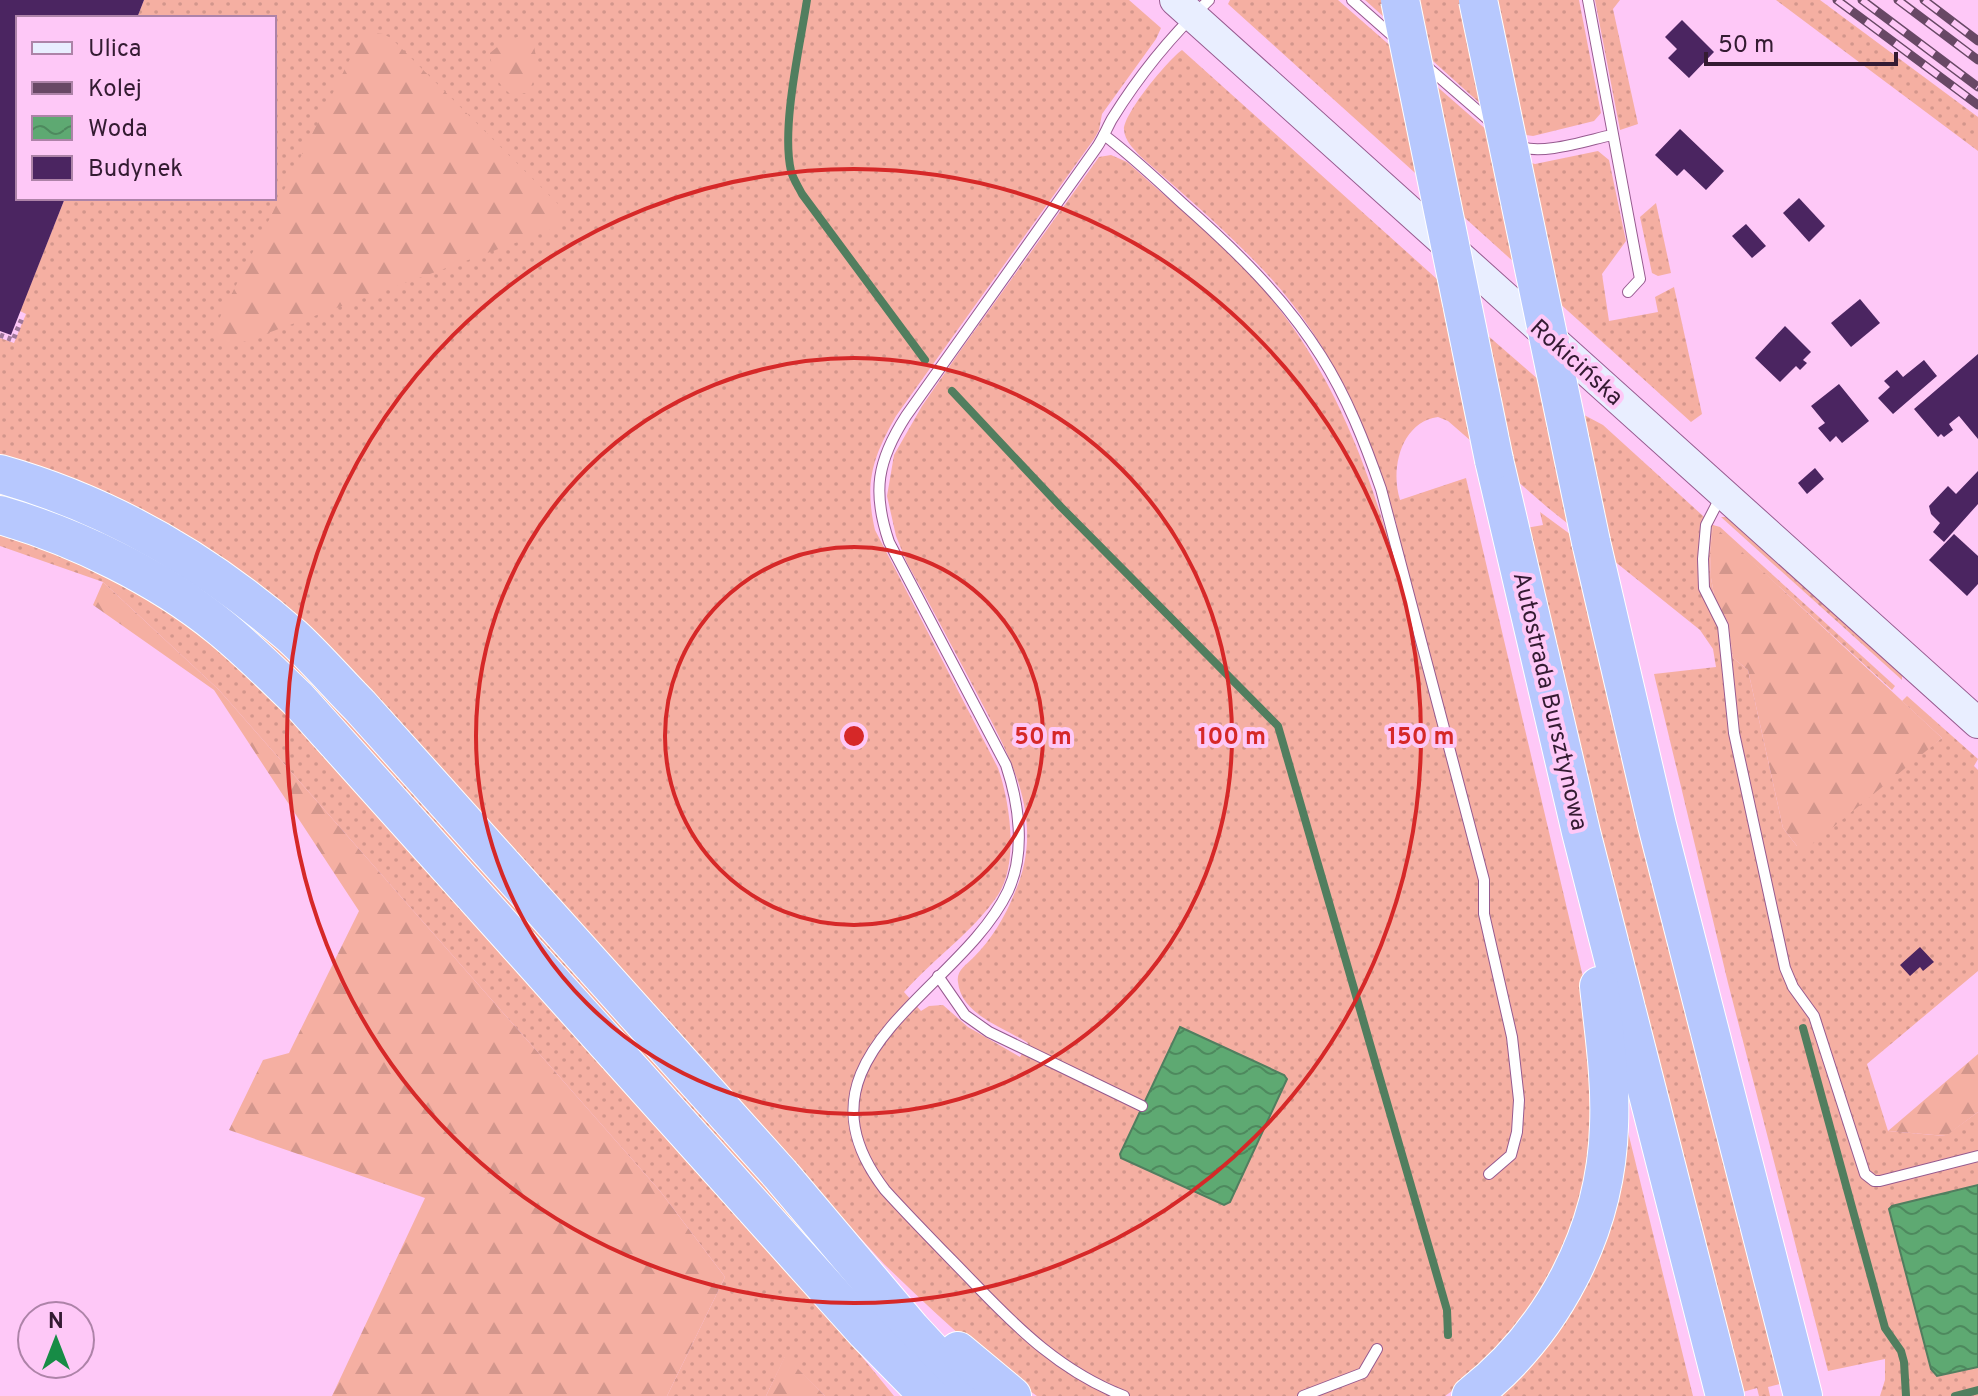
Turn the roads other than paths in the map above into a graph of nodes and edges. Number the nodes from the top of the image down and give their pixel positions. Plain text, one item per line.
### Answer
1 (1352, 0) edge
2 (1400, 0) edge
3 (1478, 0) edge
4 (1588, 0) edge
5 (1192, 5) edge
6 (1104, 135) junction
7 (1612, 135) junction
8 (1628, 292) dead end
9 (0, 474) edge
10 (1723, 493) junction
11 (0, 515) edge
12 (1978, 723) edge
13 (1581, 832) junction
14 (938, 976) junction
15 (1142, 1106) dead end
16 (1978, 1156) edge
17 (780, 1174) junction
18 (1489, 1174) dead end
19 (866, 1332) junction
20 (1377, 1349) dead end
21 (1800, 1388) edge
22 (915, 1396) edge
23 (929, 1396) edge
24 (973, 1396) edge
25 (1012, 1396) edge
26 (1124, 1396) edge
27 (1303, 1396) edge
28 (1471, 1396) edge
29 (1725, 1396) edge

1 - 7 lane
2 - 13 highway, Autostrada Bursztynowa, bridge
3 - 21 highway, bridge
4 - 7 lane
5 - 6 lane
5 - 10 main road, Rokicińska
6 - 14 lane
6 - 18 lane
7 - 8 lane
9 - 17 highway
10 - 12 main road, Rokicińska
10 - 16 lane
11 - 19 highway
13 - 28 highway
13 - 29 highway, Autostrada Bursztynowa
14 - 15 lane
14 - 26 lane
17 - 24 highway
17 - 25 highway
19 - 22 highway
19 - 23 highway
20 - 27 lane

